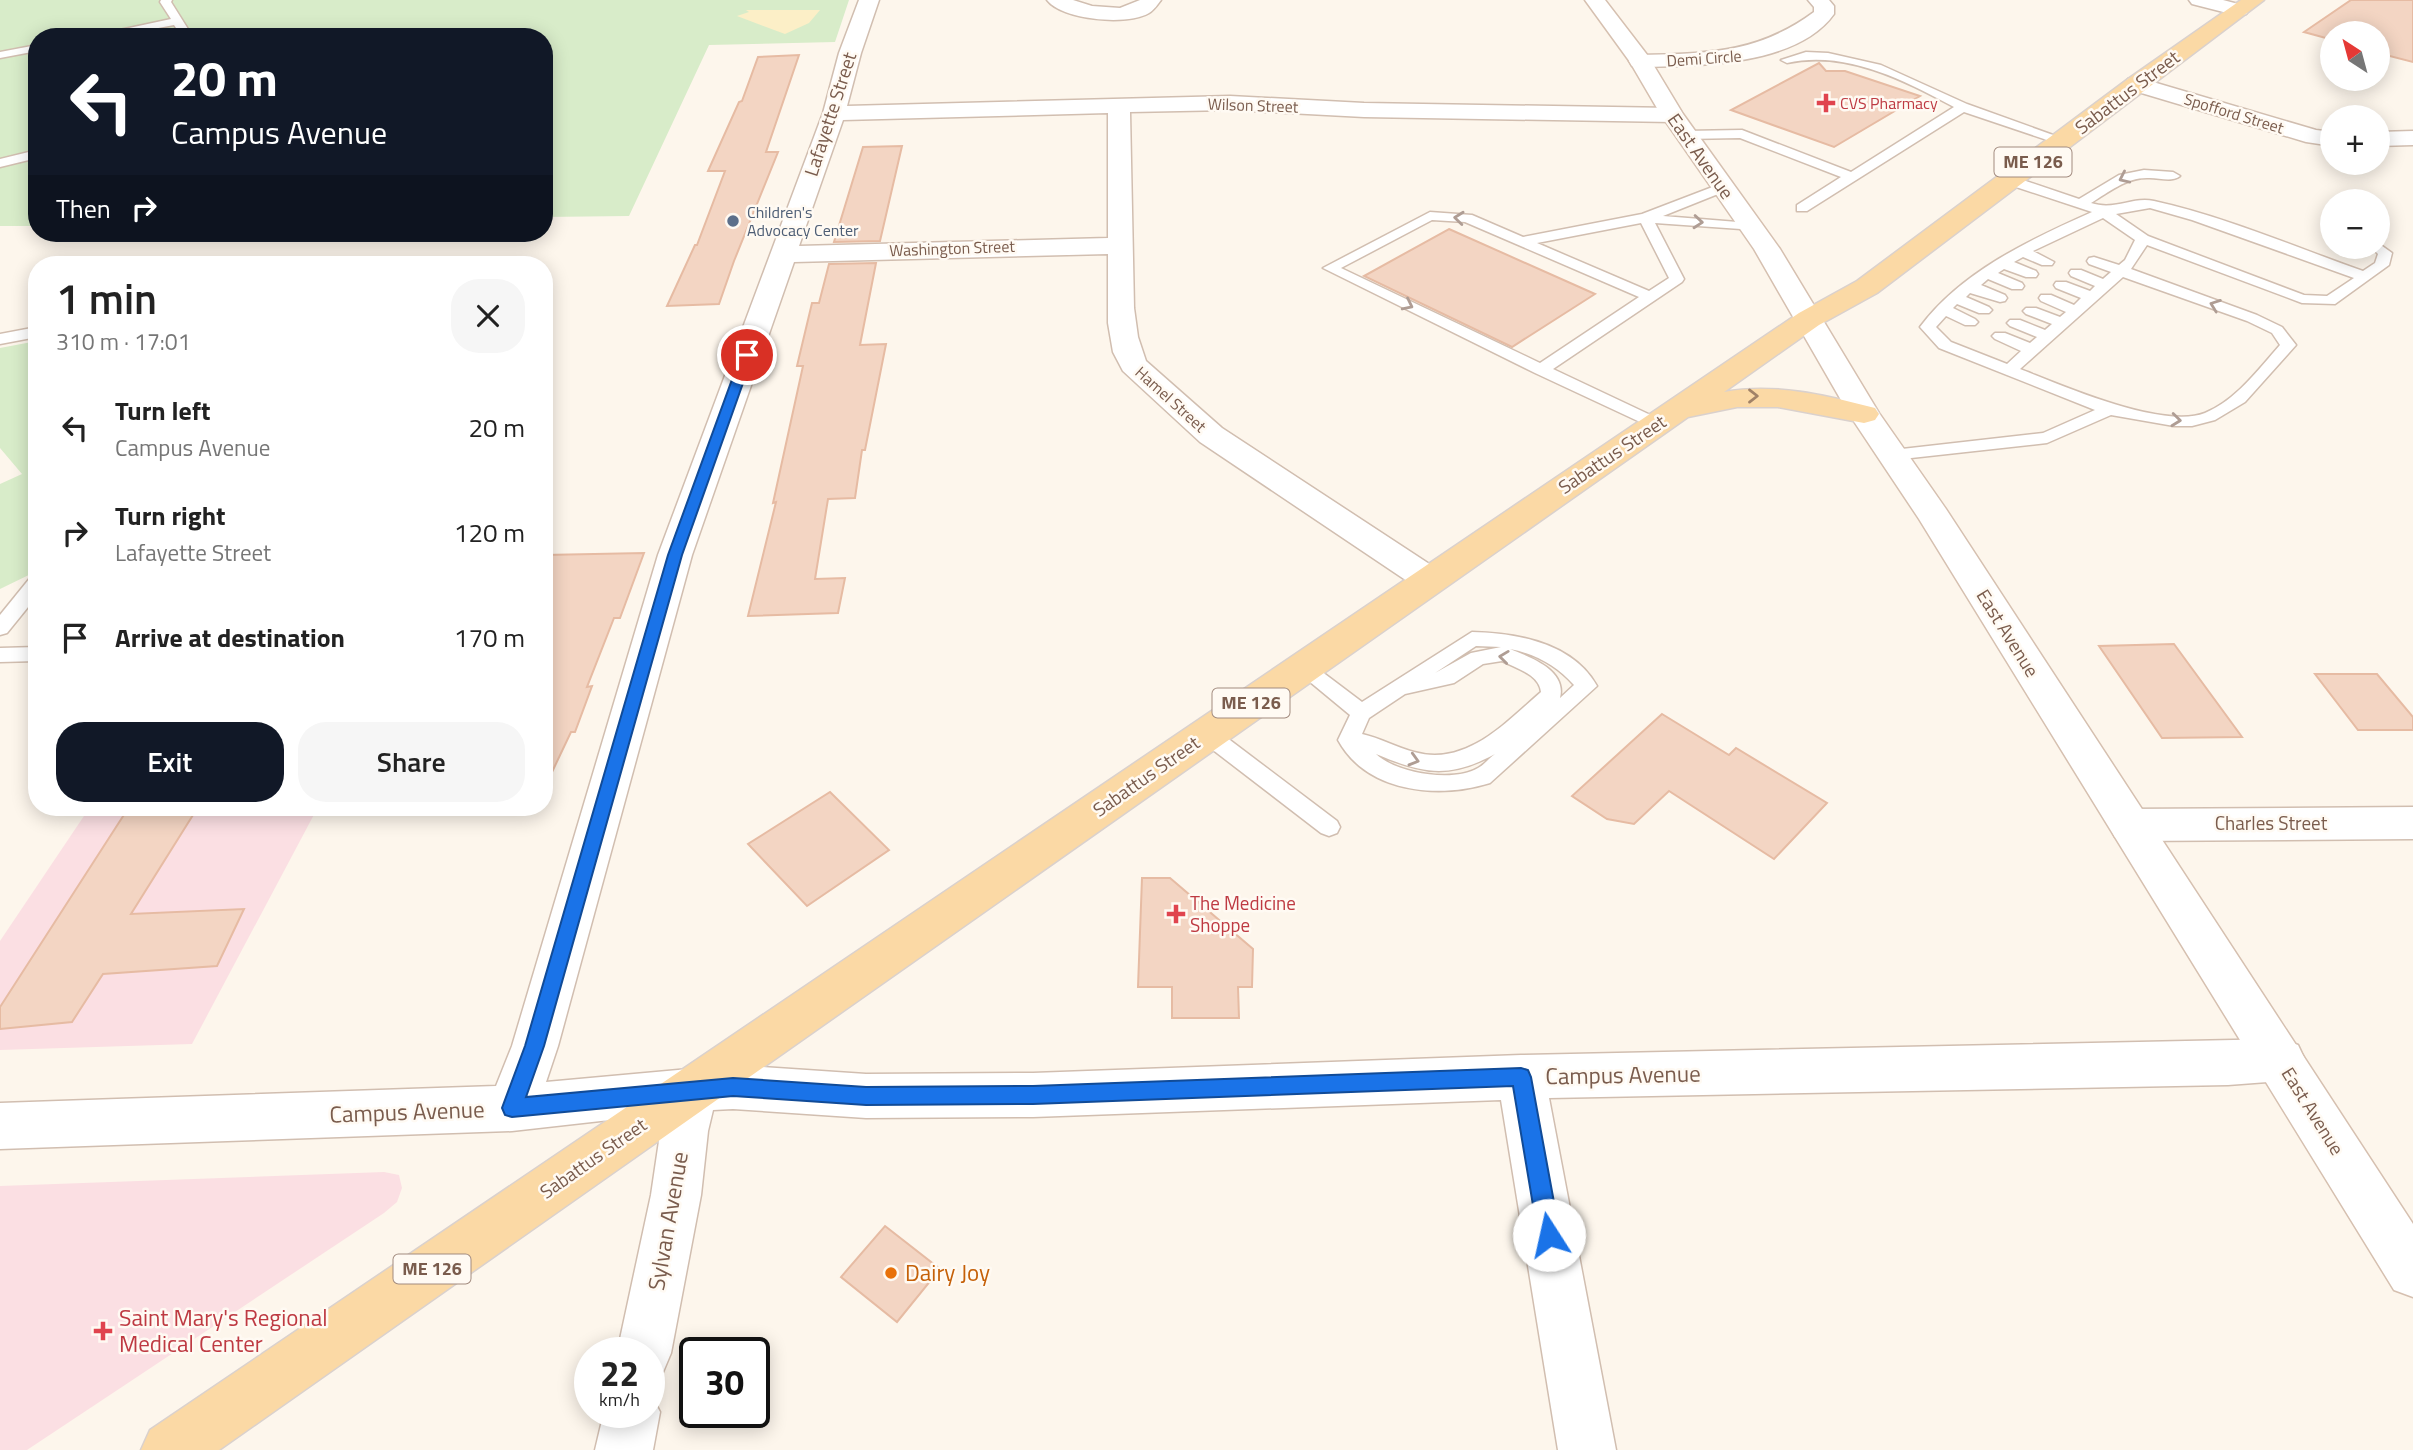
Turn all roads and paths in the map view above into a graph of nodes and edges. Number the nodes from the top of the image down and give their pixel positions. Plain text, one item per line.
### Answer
1 (167, 0) edge
2 (869, 0) edge
3 (1057, 0) edge
4 (1151, 0) edge
5 (1595, 0) edge
6 (1818, 0) edge
7 (2199, 0) edge
8 (2246, 5) edge
9 (177, 21) junction
10 (140, 28) edge
11 (182, 28) edge
12 (28, 50) edge
13 (1758, 52) junction
14 (0, 55) edge
15 (1787, 60) junction
16 (1640, 61) junction
17 (1801, 65) dead end
18 (1823, 66) dead end
19 (1885, 71) junction
20 (2136, 83) junction
21 (1119, 104) junction
22 (1963, 107) junction
23 (834, 113) junction
24 (1679, 125) junction
25 (2320, 138) edge
26 (2413, 138) edge
27 (2390, 139) edge
28 (2061, 140) junction
29 (28, 156) edge
30 (0, 163) edge
31 (2172, 176) dead end
32 (1852, 177) junction
33 (2009, 180) junction
34 (1723, 187) junction
35 (2081, 204) junction
36 (1802, 208) dead end
37 (2104, 212) junction
38 (1645, 218) junction
39 (1751, 227) junction
40 (2143, 239) junction
41 (2039, 240) junction
42 (1523, 241) junction
43 (1121, 246) junction
44 (2062, 248) dead end
45 (2022, 252) junction
46 (783, 254) junction
47 (2384, 259) edge
48 (2094, 261) dead end
49 (2047, 262) dead end
50 (2005, 264) junction
51 (2121, 271) junction
52 (2076, 273) dead end
53 (1989, 274) junction
54 (2031, 274) dead end
55 (2366, 277) junction
56 (2061, 285) dead end
57 (2106, 285) junction
58 (1972, 286) junction
59 (2017, 286) dead end
60 (1651, 297) junction
61 (2092, 297) junction
62 (1955, 298) junction
63 (2000, 298) dead end
64 (2046, 298) dead end
65 (1942, 309) junction
66 (1984, 310) dead end
67 (2031, 311) dead end
68 (2076, 311) junction
69 (1809, 319) junction
70 (1970, 322) dead end
71 (2015, 323) dead end
72 (2062, 323) junction
73 (28, 334) edge
74 (2000, 336) dead end
75 (2048, 336) junction
76 (0, 339) edge
77 (2032, 350) junction
78 (1541, 370) junction
79 (2009, 370) junction
80 (2109, 410) junction
81 (1864, 414) junction
82 (1659, 421) junction
83 (1893, 455) junction
84 (1428, 579) junction
85 (28, 594) edge
86 (0, 628) edge
87 (28, 654) edge
88 (0, 655) edge
89 (1302, 667) junction
90 (1395, 690) junction
91 (1361, 713) junction
92 (1207, 734) junction
93 (1349, 740) junction
94 (2413, 823) edge
95 (2130, 825) junction
96 (1329, 827) dead end
97 (2281, 1060) junction
98 (1521, 1077) junction
99 (694, 1089) junction
100 (512, 1108) junction
101 (0, 1126) edge
102 (2413, 1271) edge
103 (647, 1337) edge
104 (629, 1428) edge
105 (170, 1450) edge
106 (624, 1450) edge
107 (1587, 1450) edge

1 - 9 lane
2 - 23 street, Lafayette Street
3 - 4 street
5 - 16 street, East Avenue
6 - 13 street, Demi Circle
7 - 8 street
8 - 20 main road, Sabattus Street / ME 126
9 - 10 lane
9 - 11 lane
12 - 14 lane
13 - 15 lane
13 - 16 street, Demi Circle
15 - 17 lane
15 - 19 lane
16 - 24 street, East Avenue
18 - 19 lane
19 - 22 lane
20 - 25 street, Spofford Street
20 - 28 main road, Sabattus Street / ME 126
21 - 23 street, Wilson Street
21 - 24 street, Wilson Street
21 - 43 street, Hamel Street
22 - 28 lane
22 - 32 lane
23 - 46 street, Lafayette Street
24 - 32 lane
24 - 34 street, East Avenue
26 - 27 street
28 - 33 main road, Sabattus Street / ME 126
29 - 30 lane
31 -> 35 lane
32 - 36 lane
33 - 35 lane
33 - 69 main road, Sabattus Street / ME 126
34 - 38 lane
34 - 39 street, East Avenue
35 - 37 lane
37 - 40 lane
37 - 41 lane
37 - 55 lane
38 -> 39 lane
38 - 42 lane
38 - 60 lane
39 - 69 street, East Avenue
40 - 51 lane
40 - 55 lane
41 - 44 lane
41 - 45 lane
42 - 60 lane
42 -> 78 lane
43 - 46 street, Washington Street
43 - 84 street, Hamel Street
45 - 49 lane
45 - 50 lane
46 - 100 street, Lafayette Street
47 - 55 lane
48 - 51 lane
50 - 53 lane
50 - 54 lane
51 - 57 lane
80 -> 51 lane
52 - 57 lane
53 - 58 lane
53 - 59 lane
56 - 61 lane
57 - 61 lane
58 - 62 lane
58 - 63 lane
60 - 78 lane
61 - 68 lane
62 - 65 lane
62 - 66 lane
64 - 68 lane
65 - 70 lane
65 - 79 lane
67 - 72 lane
68 - 72 lane
69 - 81 street, East Avenue
69 - 82 main road, Sabattus Street / ME 126
71 - 75 lane
72 - 75 lane
73 - 76 lane
74 - 77 lane
75 - 77 lane
77 - 79 lane
78 - 82 lane
79 - 80 lane
80 - 83 lane
82 -> 81 main road
81 - 83 street, East Avenue
82 - 84 main road, Sabattus Street / ME 126
83 - 95 street, East Avenue
84 - 89 main road, Sabattus Street / ME 126
85 - 86 lane
87 - 88 lane
89 - 91 lane
89 - 92 main road, Sabattus Street / ME 126
90 - 91 lane
93 -> 90 lane
90 - 93 lane
91 - 93 lane
92 - 96 lane
92 - 99 main road, Sabattus Street / ME 126
94 - 95 street, Charles Street
95 - 97 street, East Avenue
97 - 98 street, Campus Avenue
97 - 102 street, East Avenue
98 - 99 street, Campus Avenue
98 - 107 street
99 - 100 street, Campus Avenue
99 - 103 street, Sylvan Avenue
99 - 105 main road, Sabattus Street / ME 126
100 - 101 street, Campus Avenue
104 - 106 street

